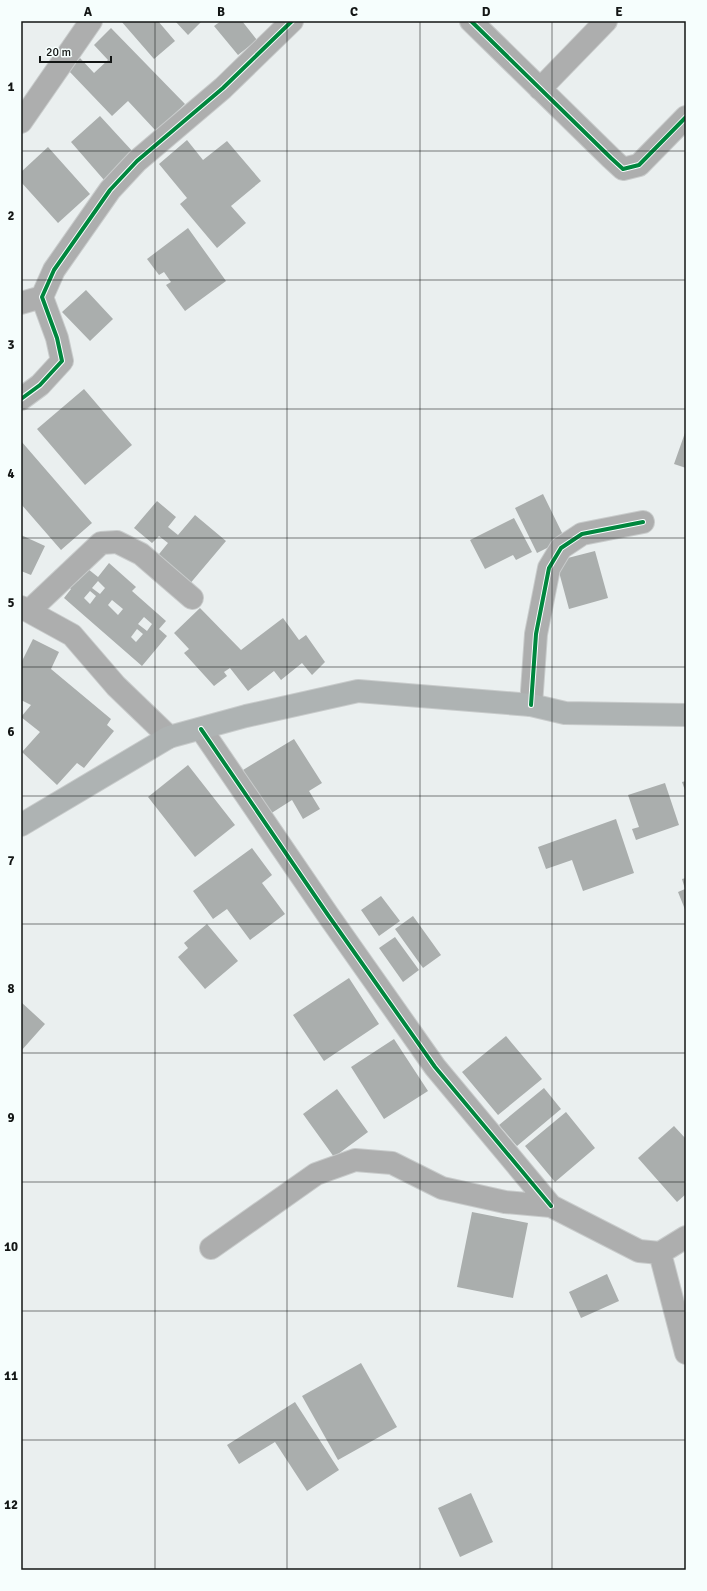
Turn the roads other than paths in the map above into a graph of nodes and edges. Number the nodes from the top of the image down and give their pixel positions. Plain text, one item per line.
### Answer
1 (91, 21) edge
2 (292, 21) edge
3 (471, 21) edge
4 (606, 21) edge
5 (540, 89) junction
6 (686, 117) edge
7 (21, 122) edge
8 (42, 297) junction
9 (21, 303) edge
10 (21, 399) edge
11 (643, 522) dead end
12 (192, 598) dead end
13 (25, 609) edge
14 (531, 705) junction
15 (686, 715) edge
16 (201, 729) junction
17 (169, 737) junction
18 (21, 825) edge
19 (551, 1206) junction
20 (686, 1237) edge
21 (211, 1248) dead end
22 (660, 1253) junction
23 (686, 1353) edge

1 - 7 street
2 - 8 street
3 - 5 street
4 - 5 street
5 - 6 street
8 - 9 street
8 - 10 street
11 - 14 street
12 - 13 street
13 - 17 street
14 - 15 main road
14 - 16 main road
16 - 17 main road
16 - 19 street
17 - 18 main road
19 - 21 street
19 - 22 street
20 - 22 street
22 - 23 street

